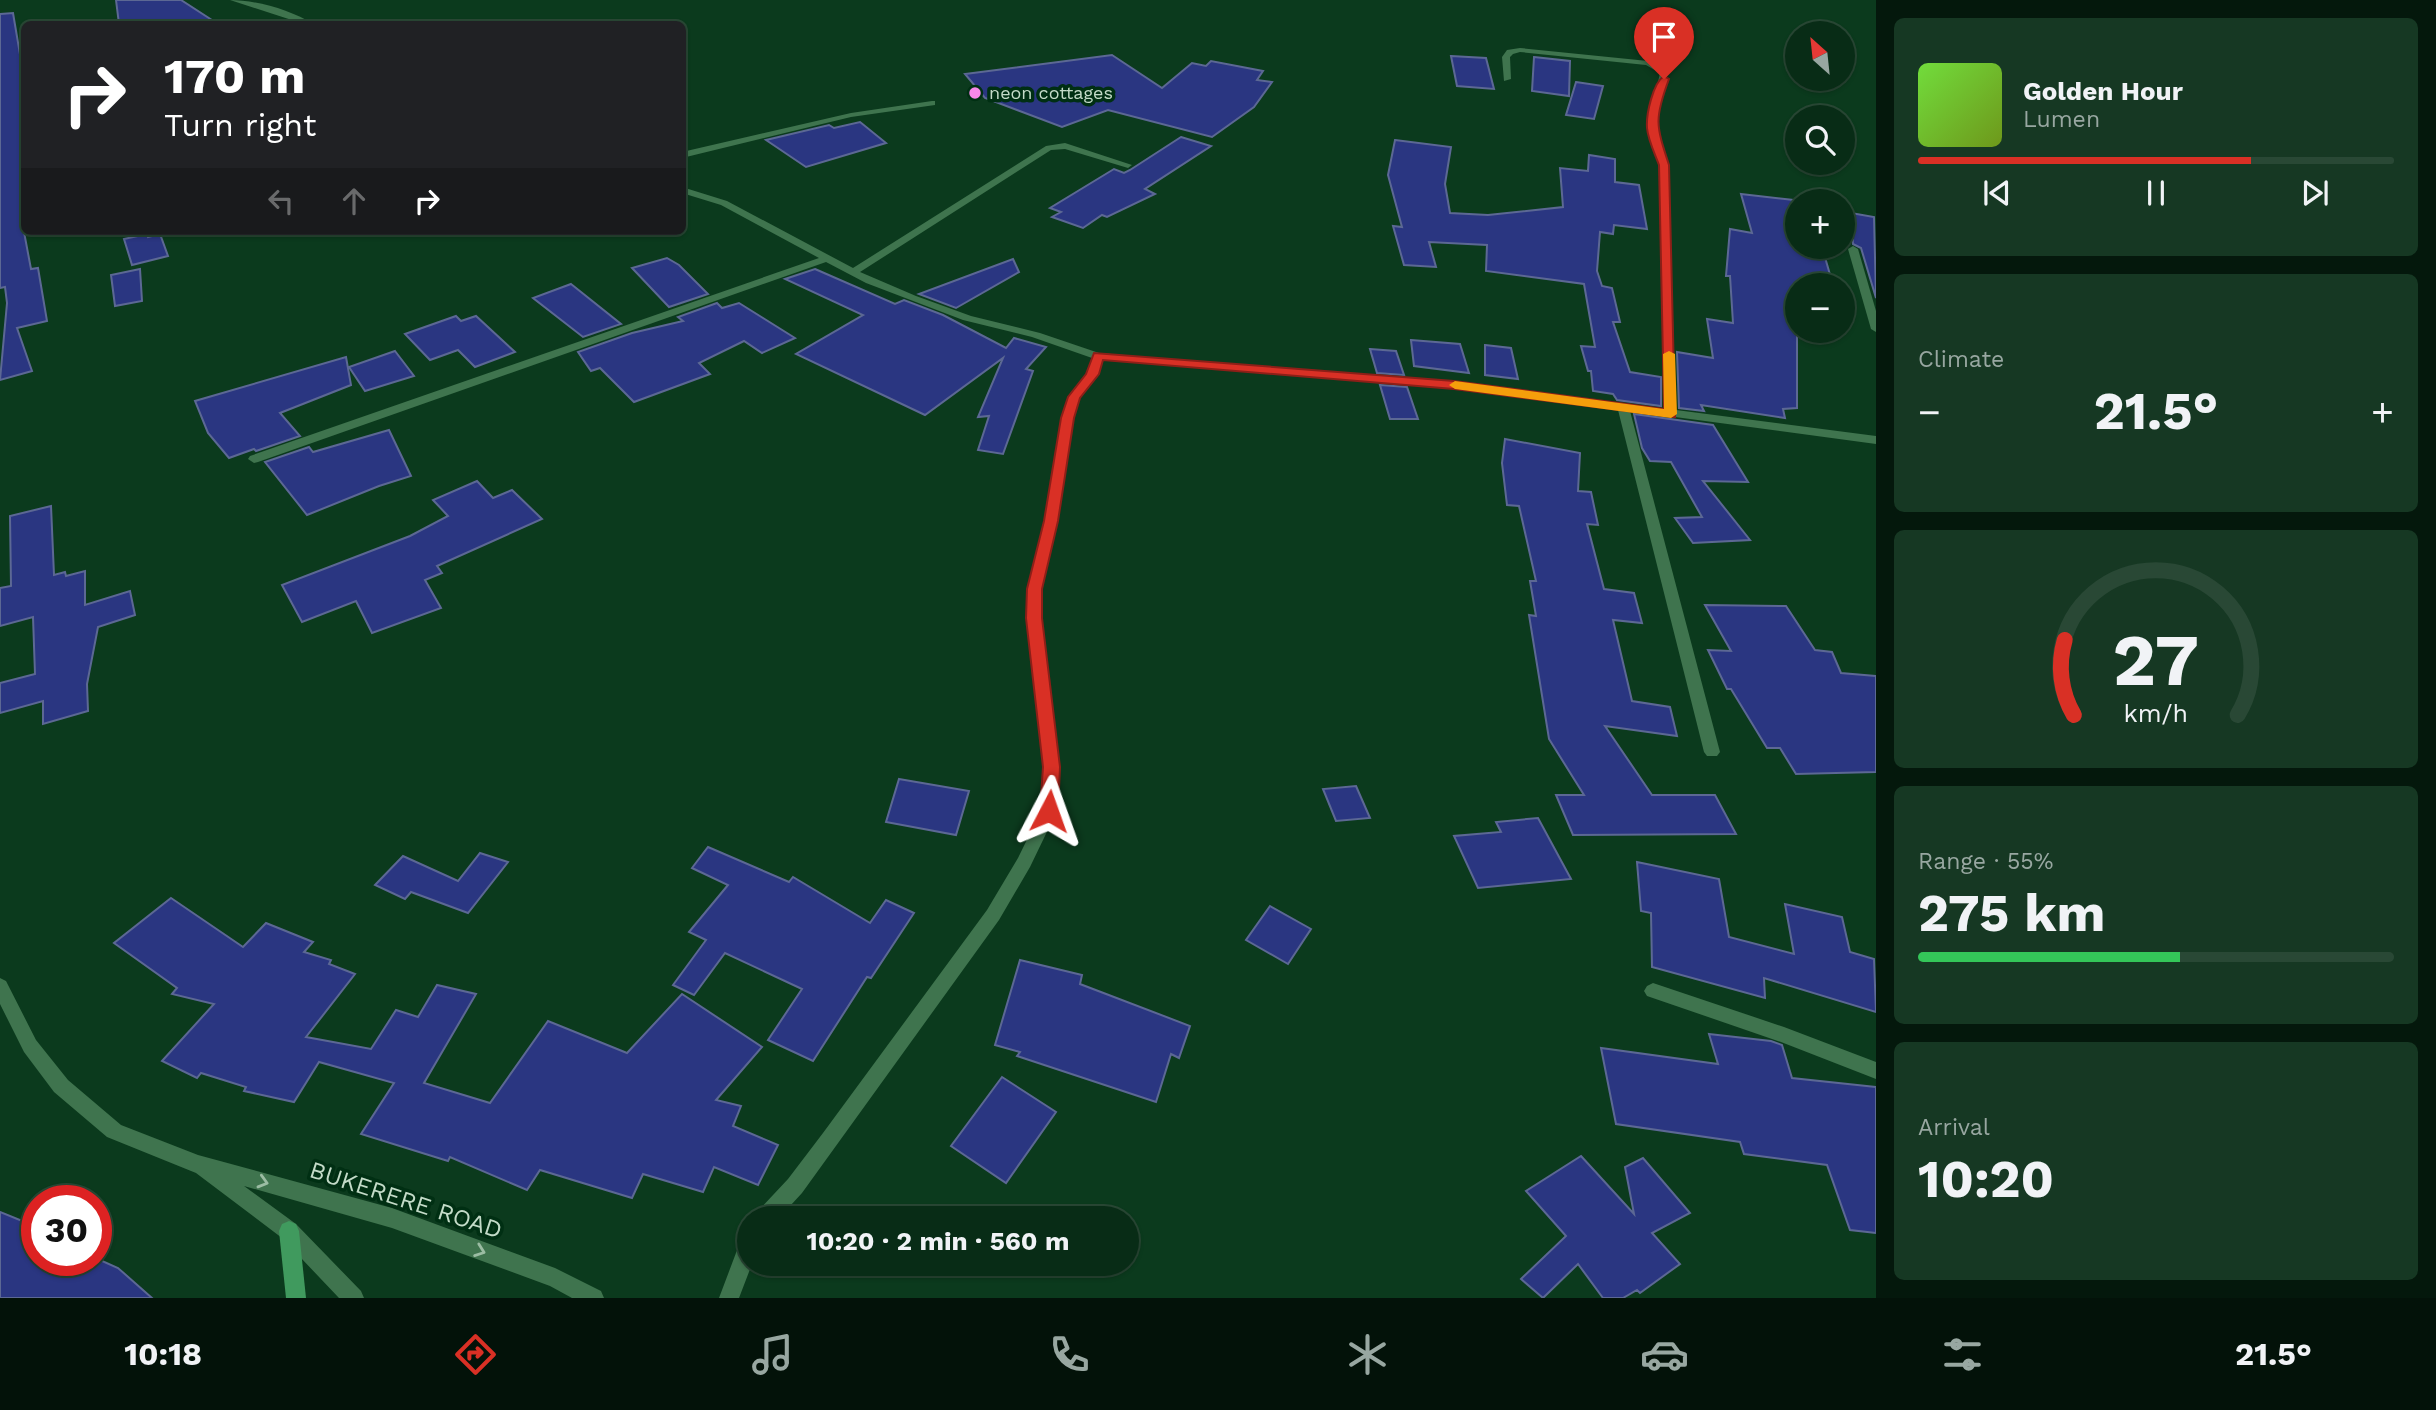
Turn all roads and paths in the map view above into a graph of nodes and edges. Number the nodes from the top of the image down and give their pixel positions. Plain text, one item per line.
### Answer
1 (237, 0) edge
2 (302, 21) edge
3 (1507, 79) dead end
4 (932, 103) dead end
5 (686, 155) edge
6 (1128, 165) dead end
7 (686, 191) edge
8 (1855, 256) edge
9 (827, 258) junction
10 (853, 272) junction
11 (1876, 329) edge
12 (1098, 355) junction
13 (1623, 408) junction
14 (1671, 414) junction
15 (1876, 440) edge
16 (254, 459) dead end
17 (1712, 752) dead end
18 (0, 986) edge
19 (1653, 991) dead end
20 (1876, 1071) edge
21 (198, 1164) junction
22 (776, 1206) edge
23 (289, 1231) junction
24 (737, 1276) edge
25 (296, 1298) edge
26 (354, 1298) edge
27 (594, 1298) edge
28 (729, 1298) edge

1 - 2 street
3 - 14 street
4 - 5 street
6 - 10 street
7 - 9 street
8 - 11 street
9 - 10 street
9 - 16 street
10 - 12 street
12 - 13 street
12 - 22 street
13 - 14 street
13 - 17 street
14 - 15 street
18 - 21 street, BUKERERE ROAD
19 - 20 street
21 - 23 street, BUKERERE ROAD
21 -> 27 street, BUKERERE ROAD
23 - 25 main road
23 - 26 street, BUKERERE ROAD
24 - 28 street

